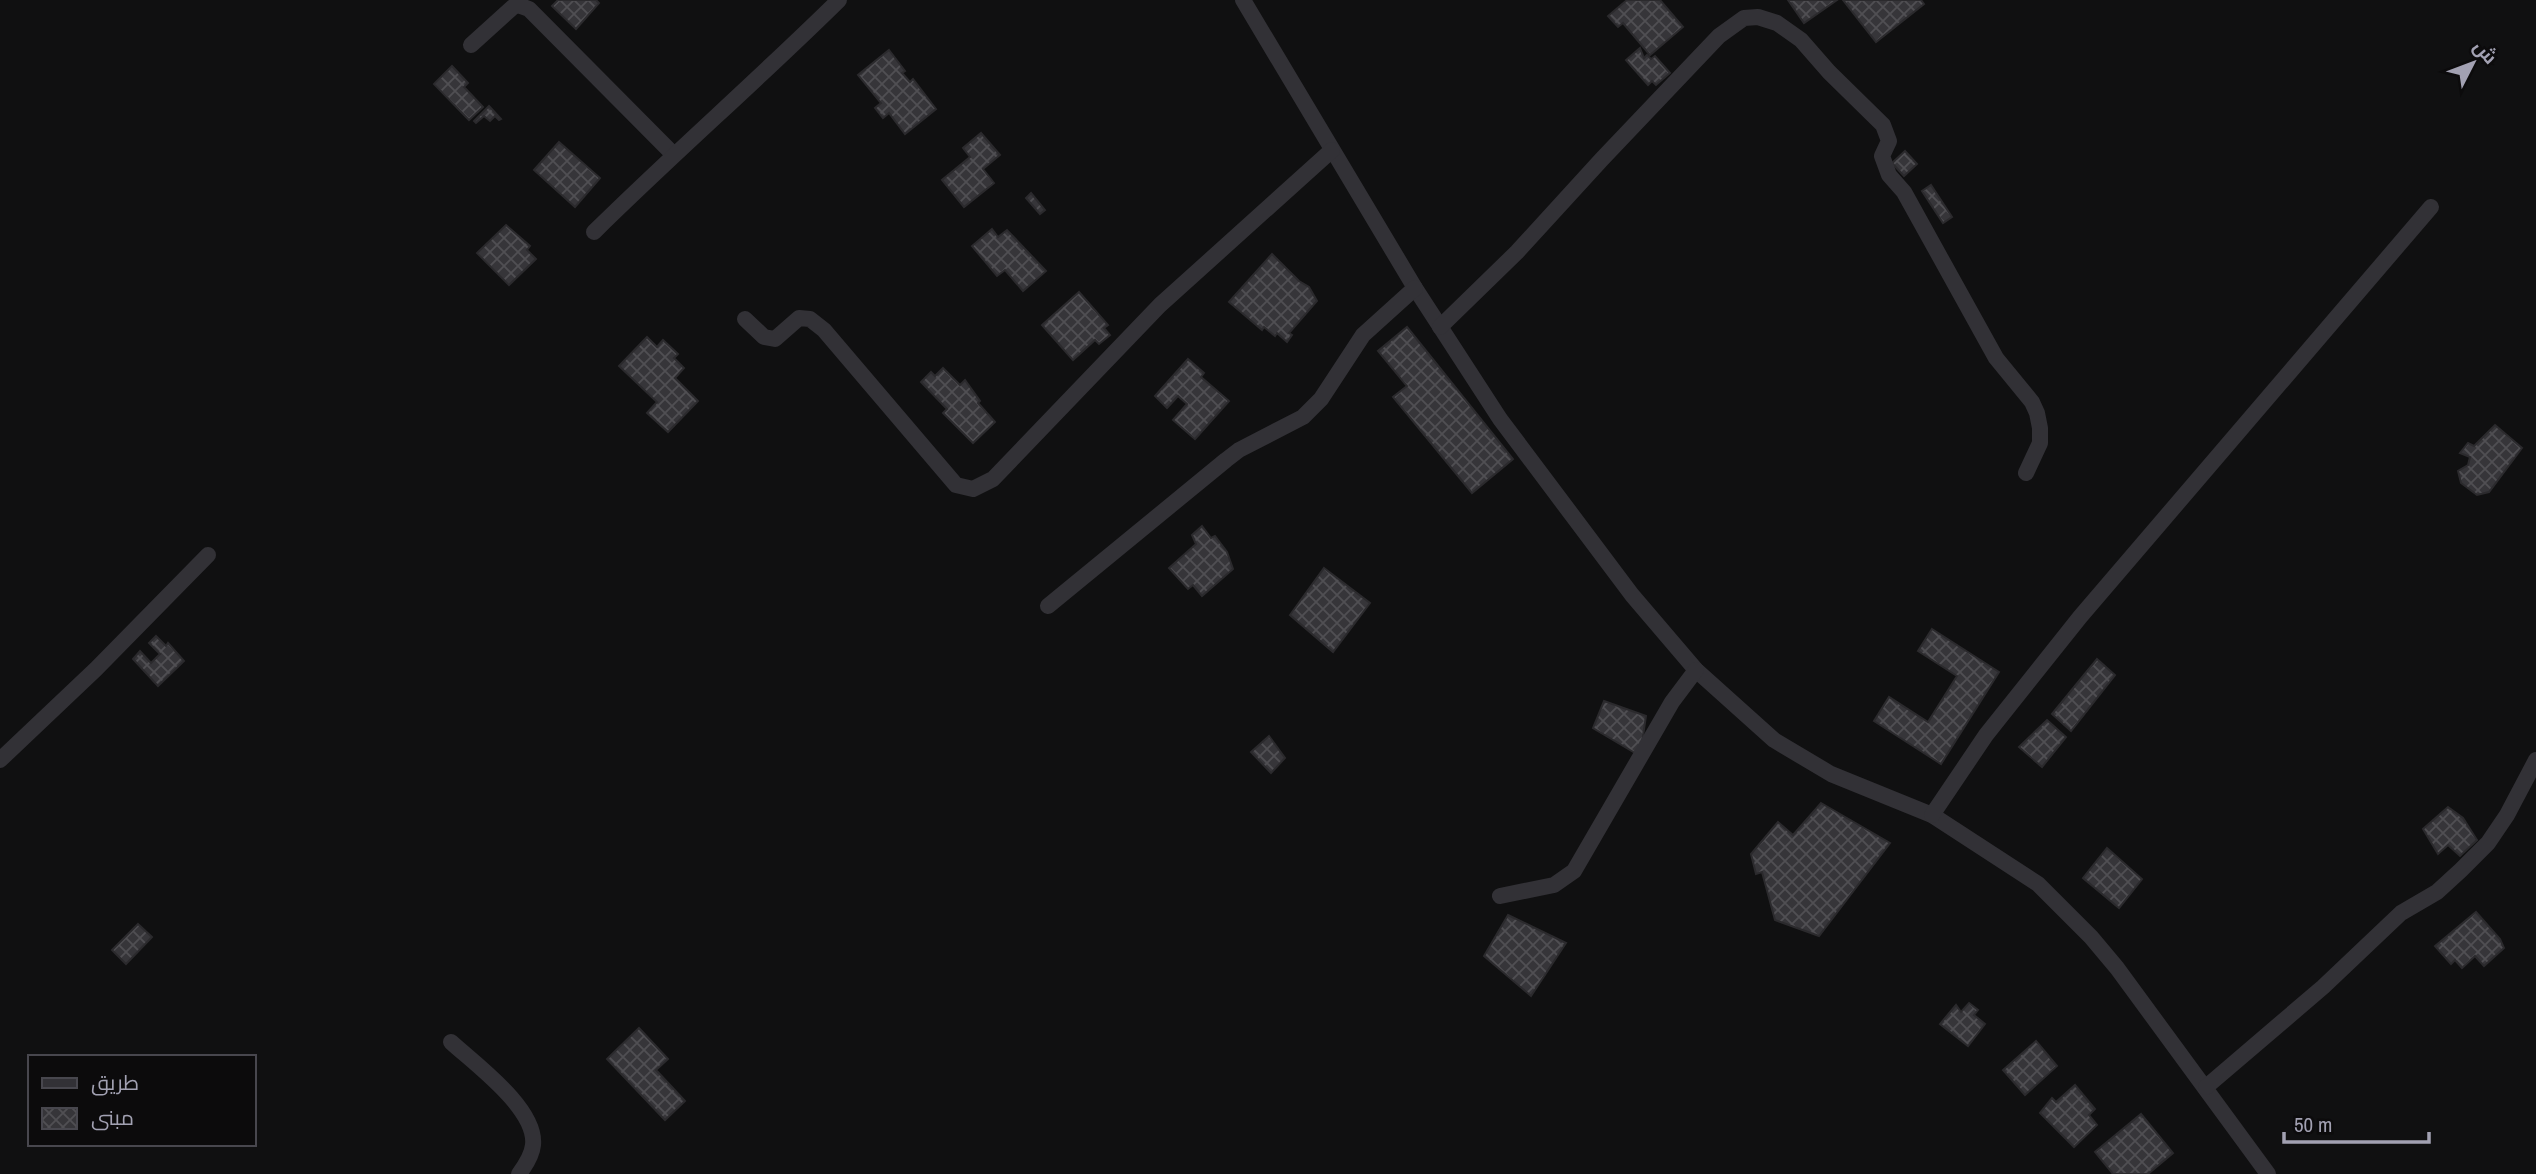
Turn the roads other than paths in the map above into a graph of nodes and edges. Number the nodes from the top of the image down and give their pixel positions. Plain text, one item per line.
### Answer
1 (839, 0) edge
2 (1249, 2) edge
3 (471, 45) dead end
4 (1332, 150) junction
5 (673, 154) junction
6 (2431, 207) dead end
7 (594, 232) dead end
8 (1415, 288) junction
9 (745, 319) dead end
10 (1440, 327) junction
11 (2026, 473) dead end
12 (208, 555) dead end
13 (1048, 606) dead end
14 (1696, 670) junction
15 (0, 760) edge
16 (2536, 760) edge
17 (1932, 815) junction
18 (1500, 896) dead end
19 (451, 1042) dead end
20 (2206, 1087) junction
21 (519, 1174) edge
22 (2268, 1174) edge

1 - 5 street
2 - 4 street
3 - 5 street
4 - 8 street
4 - 9 street
5 - 7 street
6 - 17 street
8 - 10 street
8 - 13 street
10 - 11 street
10 - 14 street
12 - 15 street
14 - 17 street
14 - 18 street
16 - 20 street
17 - 20 street
19 - 21 street
20 - 22 street

